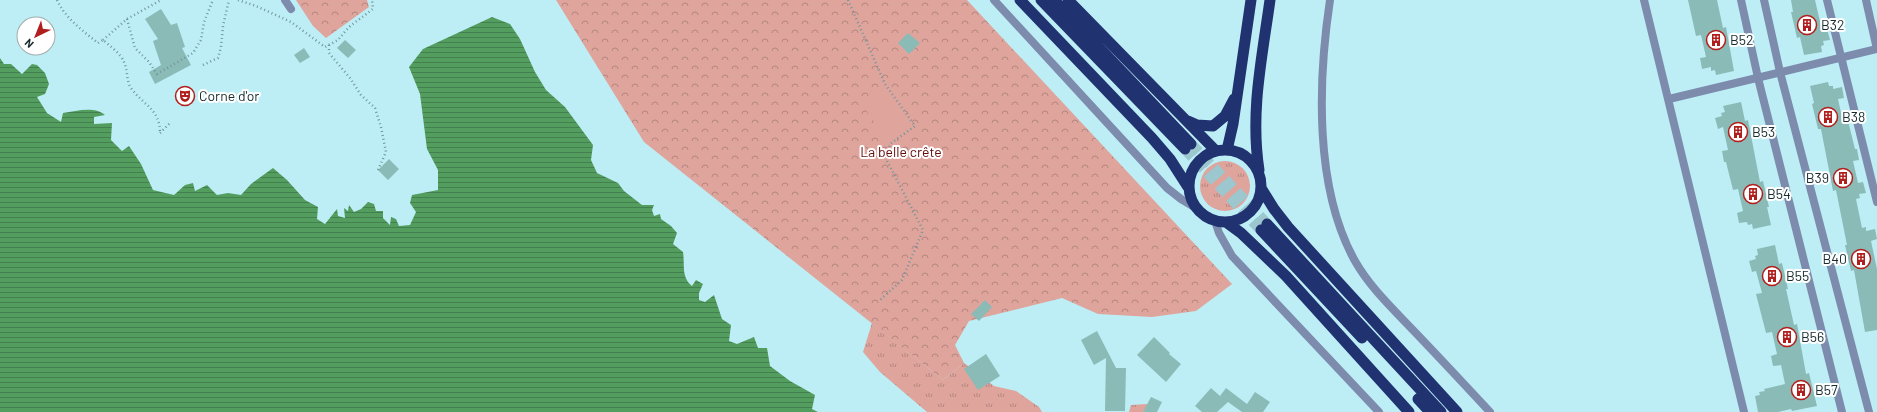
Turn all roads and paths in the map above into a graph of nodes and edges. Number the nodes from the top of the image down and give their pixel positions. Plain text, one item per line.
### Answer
1 (57, 0) edge
2 (161, 0) edge
3 (213, 0) edge
4 (230, 0) edge
5 (238, 0) edge
6 (286, 0) edge
7 (372, 0) edge
8 (848, 0) edge
9 (994, 0) edge
10 (1020, 0) edge
11 (1041, 0) edge
12 (1054, 0) edge
13 (1068, 0) edge
14 (1251, 0) edge
15 (1270, 0) edge
16 (1330, 0) edge
17 (1644, 0) edge
18 (1741, 0) edge
19 (1764, 0) edge
20 (1827, 0) edge
21 (1866, 0) edge
22 (291, 9) dead end
23 (127, 19) junction
24 (102, 40) junction
25 (329, 45) junction
26 (1841, 58) junction
27 (203, 64) dead end
28 (1780, 72) junction
29 (1758, 78) junction
30 (1239, 86) junction
31 (1669, 99) junction
32 (1185, 119) junction
33 (171, 122) dead end
34 (1222, 150) junction
35 (378, 170) dead end
36 (1260, 182) junction
37 (1188, 188) junction
38 (1877, 202) edge
39 (1196, 208) junction
40 (1220, 221) junction
41 (880, 300) dead end
42 (1877, 407) edge
43 (1379, 412) edge
44 (1409, 412) edge
45 (1430, 412) edge
46 (1441, 412) edge
47 (1457, 412) edge
48 (1490, 412) edge
49 (1744, 412) edge
50 (1842, 412) edge
51 (1868, 412) edge

1 - 24 path
2 - 23 path
3 - 23 path
4 - 27 path
5 - 25 path
6 - 22 street
7 - 25 path
8 - 41 path
9 - 39 street
10 - 37 highway
11 - 12 highway
13 - 32 highway
14 - 30 highway
15 - 36 highway
16 - 48 street
17 - 31 street
18 - 29 street
19 - 28 street
20 - 26 street
21 - 26 street
23 - 24 path
24 - 33 path
25 - 35 path
26 - 28 street
26 - 38 street
28 - 29 street
28 - 51 street
29 - 31 street
29 - 50 street
30 - 32 highway
30 - 34 highway
31 - 49 street
32 - 34 highway
34 - 36 highway
34 - 37 highway
36 - 40 highway
36 - 47 highway
37 - 39 highway
39 - 40 highway
40 - 43 street
40 - 44 highway
42 - 51 street
45 - 46 highway

